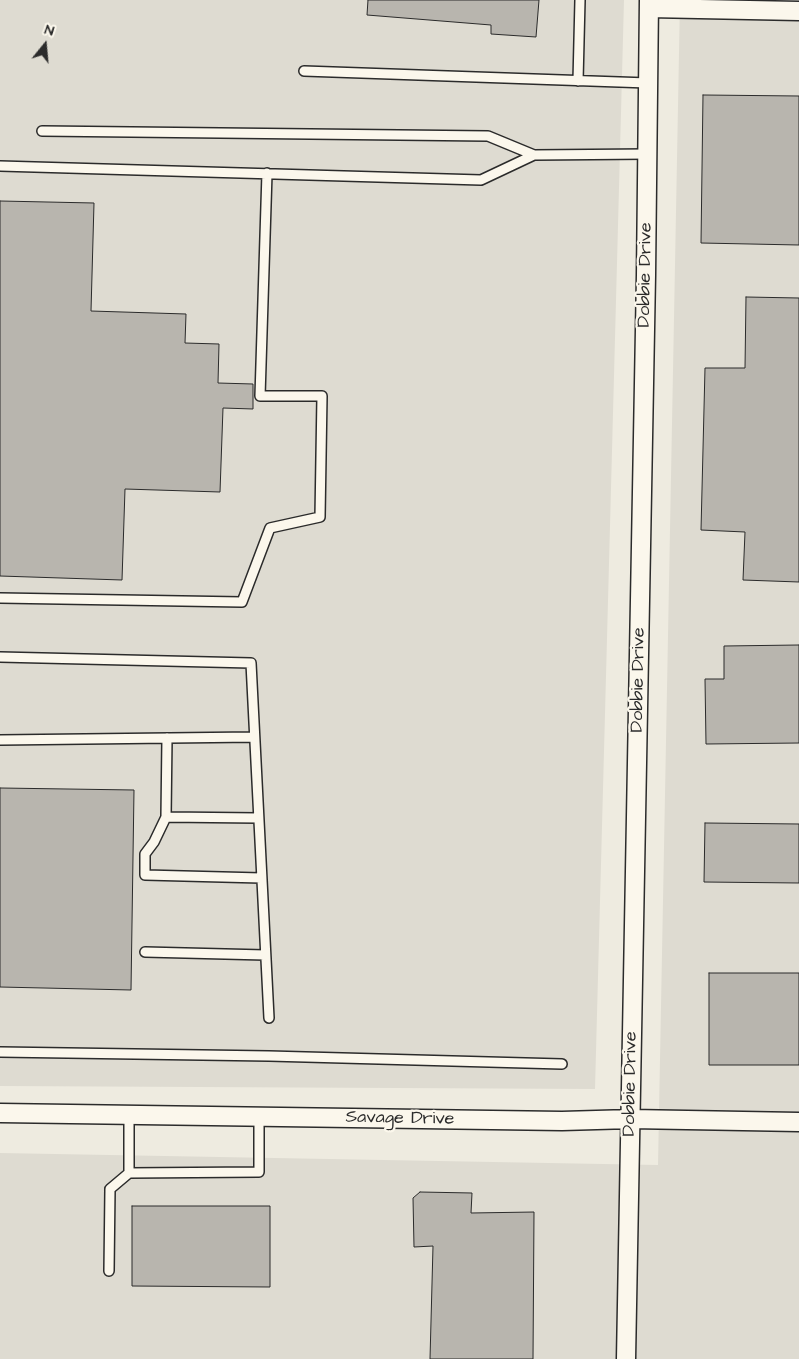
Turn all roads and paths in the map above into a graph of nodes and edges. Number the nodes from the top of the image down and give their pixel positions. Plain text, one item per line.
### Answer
1 (580, 0) edge
2 (649, 4) edge
3 (799, 12) edge
4 (304, 72) dead end
5 (578, 81) junction
6 (648, 83) junction
7 (42, 132) dead end
8 (648, 154) junction
9 (534, 155) junction
10 (0, 166) edge
11 (267, 173) junction
12 (0, 598) edge
13 (0, 657) edge
14 (254, 736) junction
15 (167, 738) junction
16 (0, 740) edge
17 (166, 817) junction
18 (258, 818) junction
19 (261, 878) junction
20 (145, 952) dead end
21 (265, 955) junction
22 (270, 1018) dead end
23 (0, 1052) edge
24 (562, 1064) dead end
25 (0, 1113) edge
26 (129, 1115) junction
27 (259, 1117) junction
28 (630, 1119) junction
29 (799, 1122) edge
30 (129, 1173) junction
31 (109, 1271) dead end
32 (626, 1359) edge

1 - 5 lane
2 - 3 street
2 - 6 street, Dobbie Drive
4 - 5 lane
5 - 6 lane
6 - 8 street, Dobbie Drive
7 - 9 lane
8 - 9 lane
8 - 28 street, Dobbie Drive
9 - 11 lane
10 - 11 lane
11 - 12 lane
13 - 14 lane
14 - 15 lane
14 - 18 lane
15 - 16 lane
15 - 17 lane
17 - 18 lane
17 - 19 lane
18 - 19 lane
19 - 21 lane
20 - 21 lane
21 - 22 lane
23 - 24 lane
25 - 26 street, Savage Drive
26 - 27 street, Savage Drive
26 - 30 lane
27 - 28 street, Savage Drive
27 - 30 lane
28 - 29 street, Savage Drive
28 - 32 street, Dobbie Drive
30 - 31 lane

